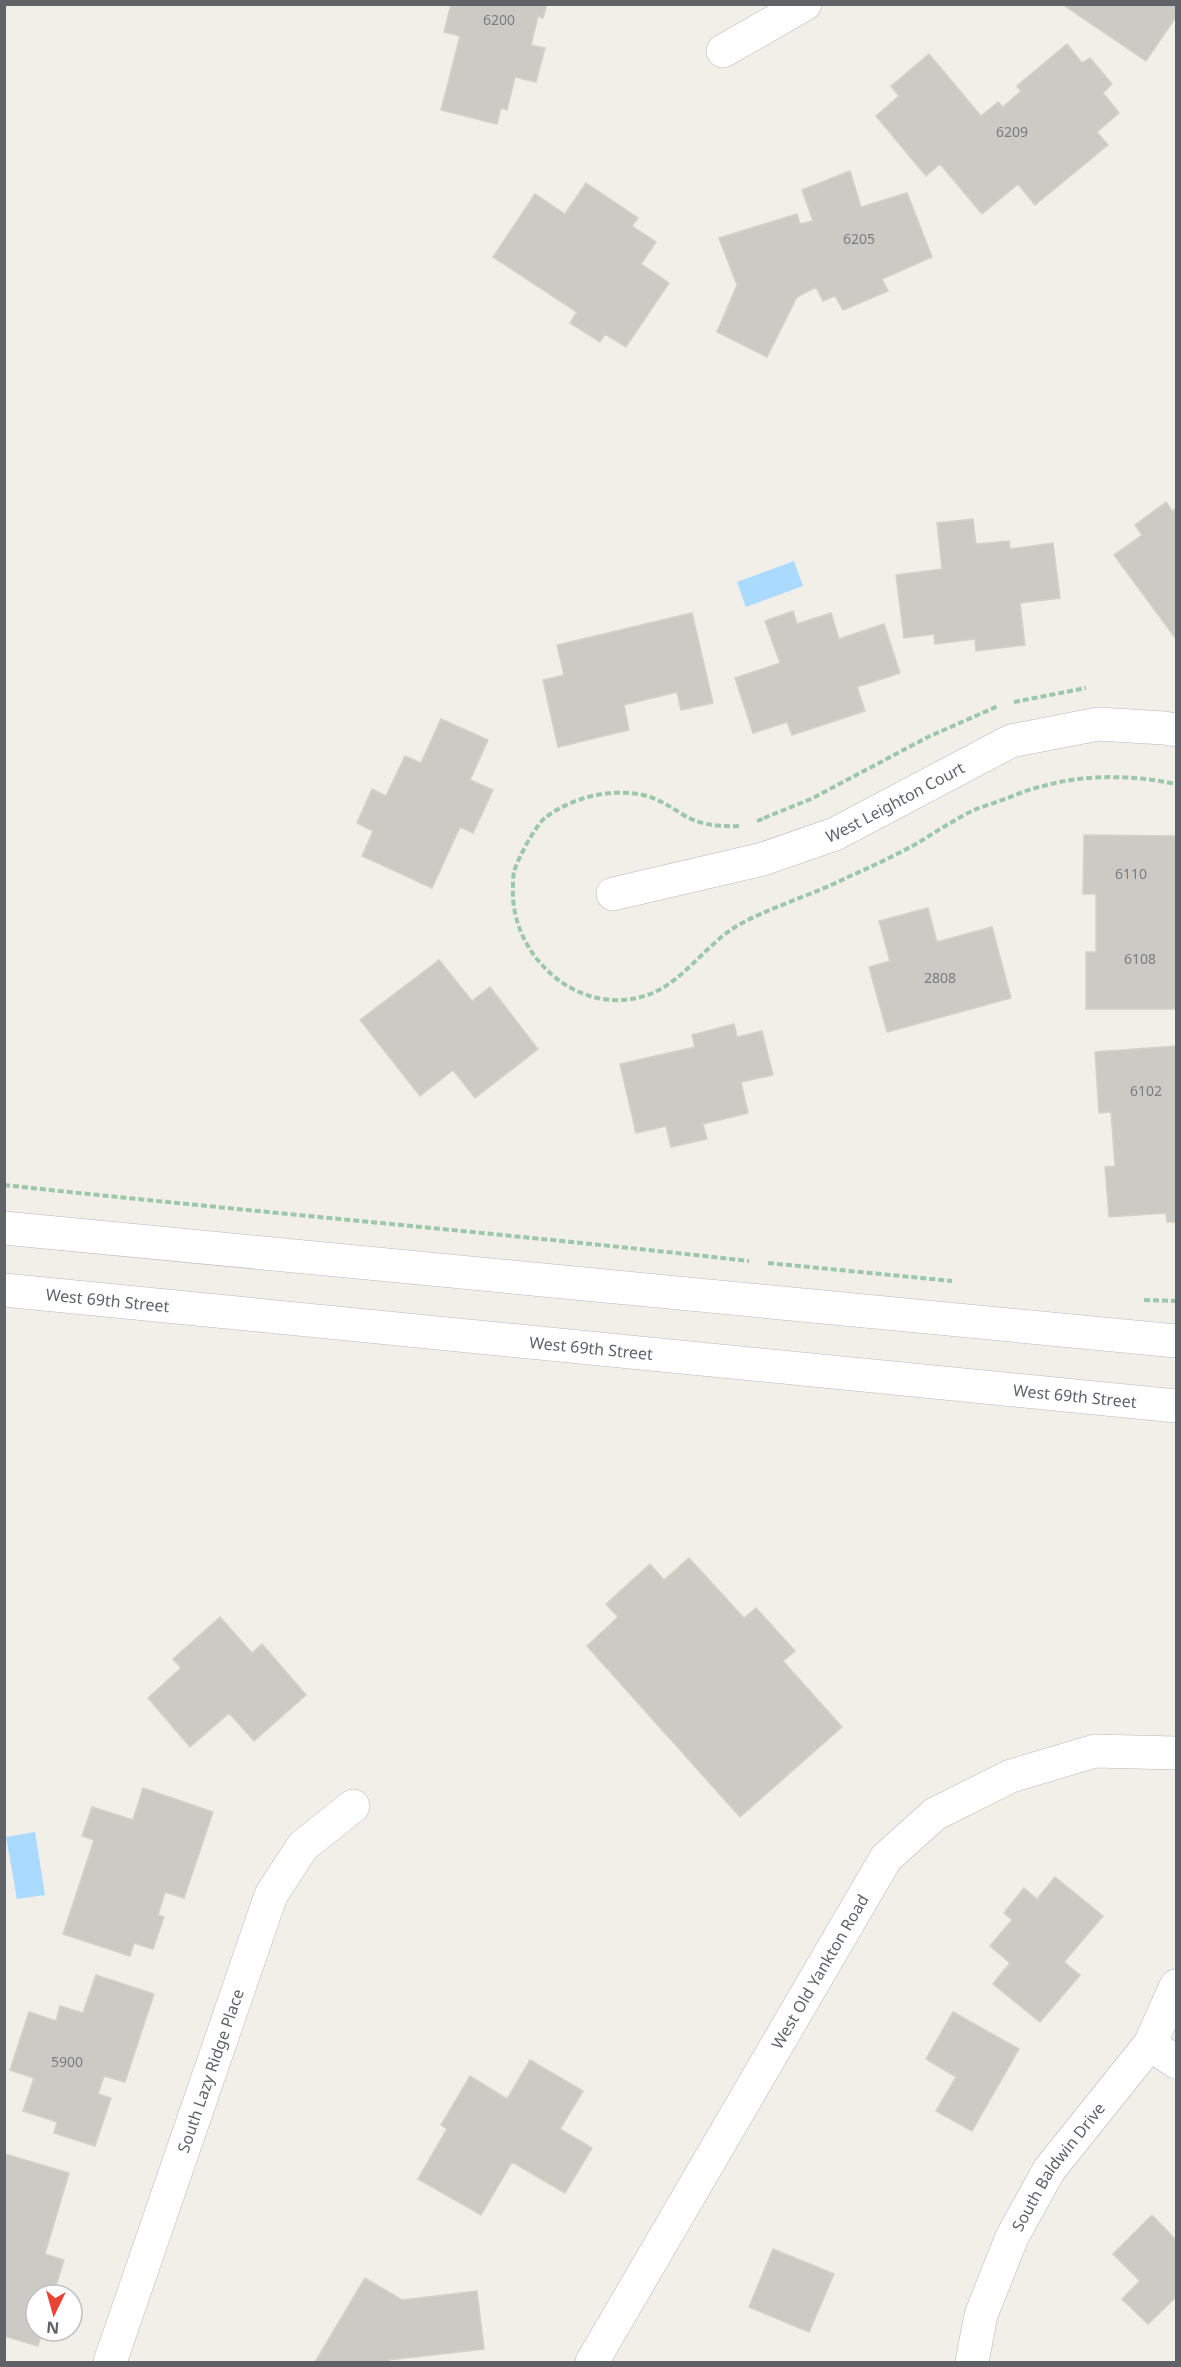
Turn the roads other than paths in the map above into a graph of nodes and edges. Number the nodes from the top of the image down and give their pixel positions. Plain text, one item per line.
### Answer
1 (805, 4) edge
2 (723, 51) dead end
3 (1176, 730) edge
4 (613, 894) dead end
5 (4, 1227) edge
6 (4, 1290) edge
7 (1176, 1341) edge
8 (1176, 1406) edge
9 (1176, 1753) edge
10 (353, 1806) dead end
11 (1176, 1986) edge
12 (1163, 2053) edge
13 (110, 2362) edge
14 (592, 2362) edge
15 (972, 2362) edge

1 - 2 street
3 - 4 street, West Leighton Court
5 - 7 street
6 - 8 street, West 69th Street
9 - 14 street, West Old Yankton Road
10 - 13 street, South Lazy Ridge Place
11 - 12 street, South Baldwin Drive
12 - 15 street, South Baldwin Drive

